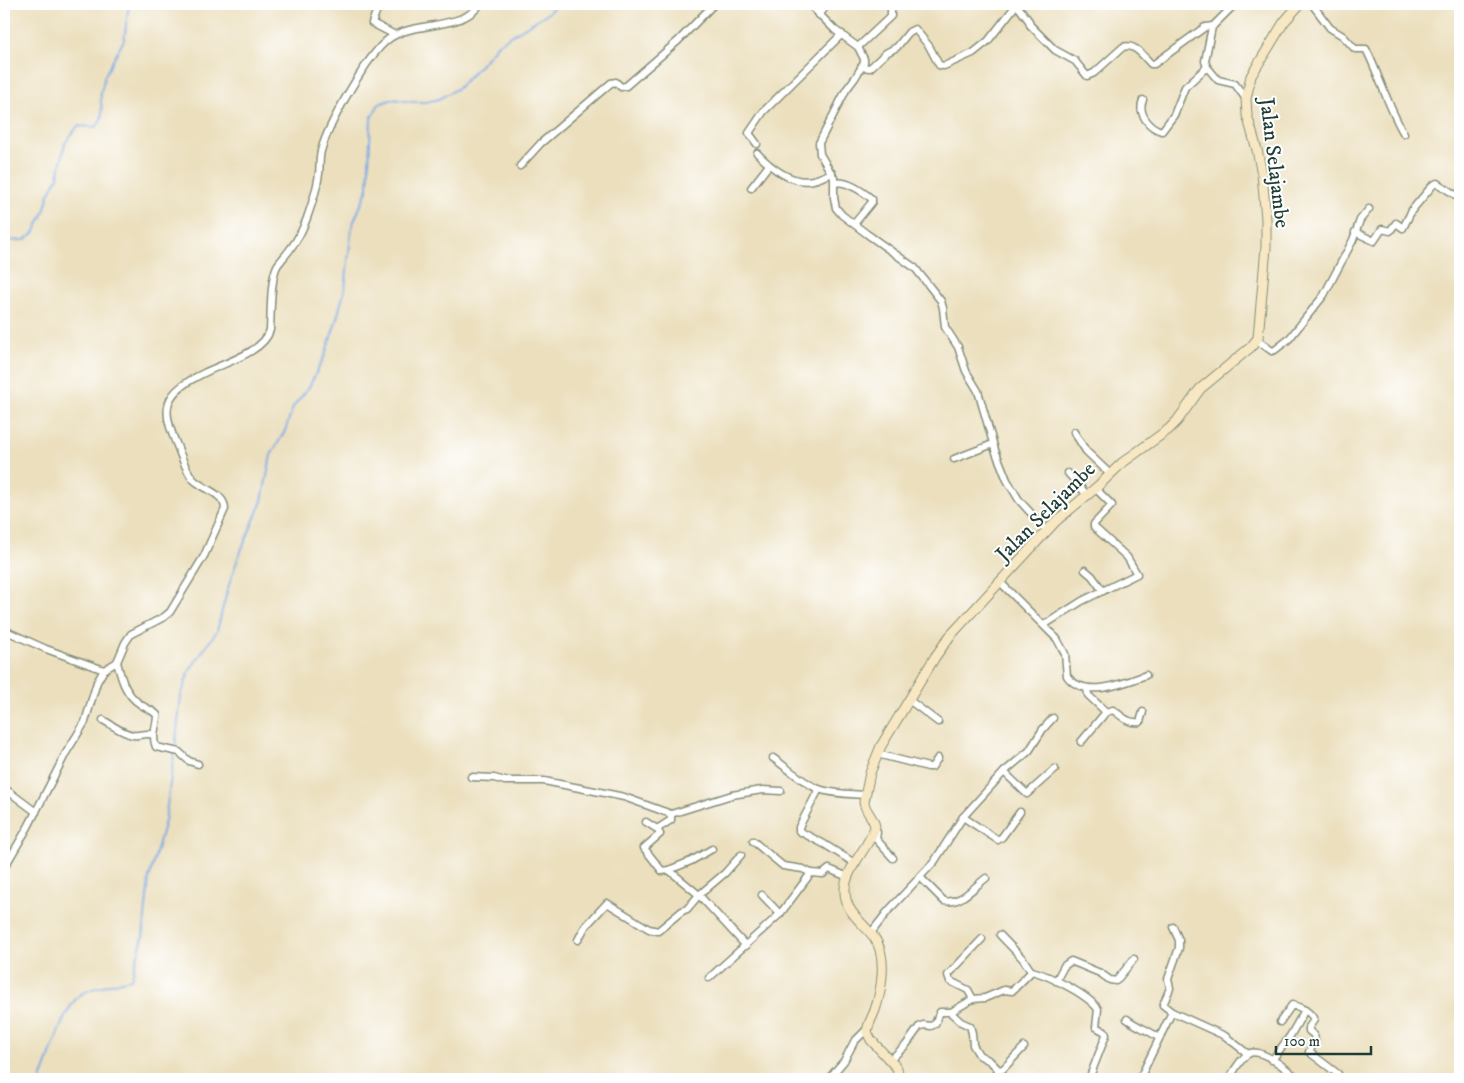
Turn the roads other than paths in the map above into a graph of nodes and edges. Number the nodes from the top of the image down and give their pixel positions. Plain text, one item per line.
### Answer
1 (379, 4) edge
2 (480, 4) edge
3 (714, 4) edge
4 (810, 4) edge
5 (828, 4) edge
6 (895, 4) edge
7 (1017, 4) edge
8 (1235, 4) edge
9 (1300, 4) edge
10 (1312, 4) edge
11 (819, 15) junction
12 (1213, 26) junction
13 (842, 34) junction
14 (395, 35) junction
15 (858, 47) junction
16 (861, 67) junction
17 (1207, 67) junction
18 (1246, 99) junction
19 (1143, 100) dead end
20 (1404, 134) dead end
21 (757, 144) dead end
22 (757, 153) dead end
23 (770, 165) junction
24 (520, 166) dead end
25 (832, 173) junction
26 (835, 183) junction
27 (750, 188) dead end
28 (1460, 198) edge
29 (1370, 209) dead end
30 (854, 224) junction
31 (1460, 228) edge
32 (1355, 232) junction
33 (1460, 233) edge
34 (1257, 340) junction
35 (1074, 432) dead end
36 (993, 444) junction
37 (954, 458) dead end
38 (1068, 474) dead end
39 (1110, 474) junction
40 (1095, 488) junction
41 (1087, 495) junction
42 (1047, 531) junction
43 (1085, 570) dead end
44 (1001, 583) junction
45 (1103, 590) junction
46 (1044, 625) junction
47 (4, 630) edge
48 (117, 662) junction
49 (104, 670) junction
50 (1146, 675) dead end
51 (1087, 688) junction
52 (908, 700) junction
53 (1106, 712) junction
54 (1143, 712) dead end
55 (1053, 718) dead end
56 (103, 720) dead end
57 (938, 722) dead end
58 (154, 736) junction
59 (1080, 742) dead end
60 (877, 754) junction
61 (773, 758) dead end
62 (938, 758) dead end
63 (198, 764) dead end
64 (1055, 769) dead end
65 (1004, 772) junction
66 (471, 777) dead end
67 (4, 788) edge
68 (819, 789) junction
69 (781, 791) dead end
70 (865, 795) junction
71 (36, 812) junction
72 (1020, 812) dead end
73 (671, 814) junction
74 (963, 817) junction
75 (646, 822) dead end
76 (657, 829) junction
77 (874, 829) junction
78 (753, 841) dead end
79 (712, 849) dead end
80 (741, 855) dead end
81 (893, 858) dead end
82 (856, 864) junction
83 (4, 868) edge
84 (669, 870) junction
85 (811, 874) junction
86 (848, 878) junction
87 (920, 878) junction
88 (986, 878) dead end
89 (699, 895) junction
90 (762, 895) dead end
91 (780, 914) junction
92 (1173, 927) dead end
93 (871, 933) junction
94 (1000, 936) dead end
95 (982, 939) dead end
96 (578, 940) dead end
97 (746, 946) junction
98 (1134, 959) dead end
99 (1031, 971) junction
100 (709, 978) dead end
101 (1056, 981) junction
102 (973, 999) junction
103 (1305, 1010) junction
104 (950, 1012) junction
105 (1172, 1012) junction
106 (1127, 1019) dead end
107 (1280, 1022) dead end
108 (867, 1029) junction
109 (1159, 1038) junction
110 (1024, 1047) dead end
111 (1248, 1054) junction
112 (890, 1060) junction
113 (1272, 1060) junction
114 (999, 1070) junction
115 (898, 1078) edge
116 (834, 1079) edge
117 (996, 1079) edge
118 (1089, 1079) edge
119 (1113, 1079) edge
120 (1129, 1079) edge
121 (1229, 1079) edge
122 (1298, 1079) edge
123 (1340, 1079) edge

1 - 14 street
2 - 14 street
3 - 24 street
4 - 11 street
5 - 11 street
6 - 15 street
7 - 12 street
7 - 16 street
8 - 12 street
9 - 18 street, Jalan Selajambe
10 - 20 street
11 - 13 street
12 - 17 street
13 - 15 street
13 - 21 street
14 - 48 street
15 - 16 street
16 - 25 street
17 - 18 street
17 - 19 street
18 - 34 street, Jalan Selajambe
22 - 23 street
23 - 25 street
23 - 27 street
25 - 26 street
26 - 30 street
26 - 30 street
28 - 32 street
29 - 32 street
30 - 36 street
31 - 33 street
32 - 34 street
34 - 39 street, Jalan Selajambe
35 - 39 street
36 - 37 street
36 - 42 street
38 - 41 street
39 - 40 street, Jalan Selajambe
40 - 41 street, Jalan Selajambe
40 - 45 street
41 - 42 street, Jalan Selajambe
42 - 44 street, Jalan Selajambe
43 - 45 street
44 - 46 street
44 - 52 street, Jalan Selajambe
45 - 46 street
46 - 51 street
47 - 49 street
48 - 49 street
48 - 58 street
49 - 71 street
50 - 51 street
51 - 53 street
52 - 57 street
52 - 60 street, Jalan Selajambe
53 - 54 street
53 - 59 street
55 - 65 street
56 - 58 street
58 - 63 street
60 - 62 street
60 - 70 street, Jalan Selajambe
61 - 68 street
64 - 65 street
65 - 74 street
66 - 73 street
67 - 71 street
68 - 70 street
68 - 82 street
69 - 73 street
70 - 77 street
71 - 83 street
72 - 74 street
73 - 76 street
74 - 87 street
75 - 76 street
76 - 84 street
77 - 81 street
77 - 82 street
78 - 85 street
79 - 84 street
80 - 89 street
82 - 86 street
84 - 89 street
85 - 86 street
85 - 91 street
86 - 93 street
87 - 88 street
87 - 93 street
89 - 96 street
89 - 97 street
90 - 91 street
91 - 97 street
92 - 105 street
93 - 108 street
94 - 99 street
95 - 102 street
97 - 100 street
98 - 101 street
99 - 101 street
99 - 102 street
101 - 118 street
102 - 104 street
103 - 107 street
103 - 113 street
103 - 123 street
104 - 112 street
104 - 114 street
105 - 109 street
105 - 111 street
106 - 109 street
108 - 112 street
108 - 116 street
109 - 120 street
110 - 114 street
111 - 113 street
111 - 121 street
112 - 115 street
113 - 122 street
114 - 117 street
119 - 120 street

